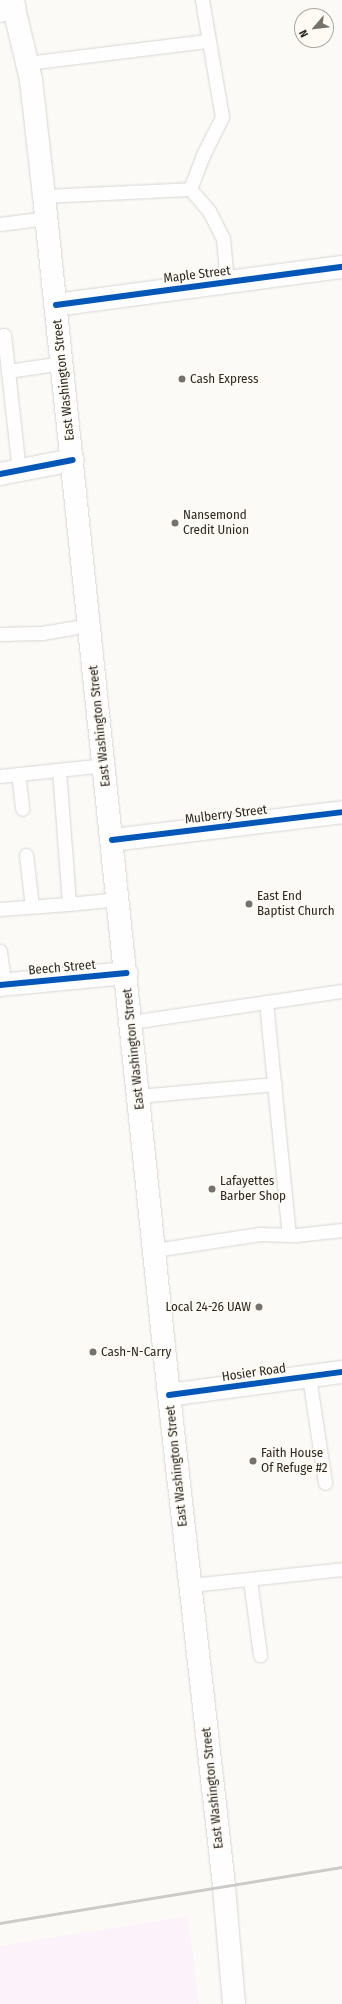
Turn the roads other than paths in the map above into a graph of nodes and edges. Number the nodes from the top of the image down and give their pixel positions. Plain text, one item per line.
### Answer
1 (202, 0) edge
2 (9, 6) edge
3 (208, 41) junction
4 (27, 63) junction
5 (190, 189) junction
6 (44, 196) junction
7 (46, 218) junction
8 (0, 224) edge
9 (342, 267) edge
10 (227, 282) junction
11 (56, 305) junction
12 (0, 336) edge
13 (62, 363) junction
14 (8, 371) junction
15 (73, 460) junction
16 (10, 472) edge
17 (90, 624) junction
18 (0, 634) edge
19 (105, 766) junction
20 (59, 770) junction
21 (18, 774) junction
22 (0, 776) edge
23 (22, 809) dead end
24 (342, 812) edge
25 (112, 840) junction
26 (26, 855) dead end
27 (118, 899) junction
28 (69, 904) junction
29 (32, 906) junction
30 (0, 909) edge
31 (0, 951) edge
32 (126, 974) junction
33 (2, 985) edge
34 (342, 991) edge
35 (266, 1002) junction
36 (131, 1022) junction
37 (274, 1084) junction
38 (138, 1096) junction
39 (342, 1230) edge
40 (289, 1235) junction
41 (155, 1250) junction
42 (342, 1372) edge
43 (309, 1377) junction
44 (169, 1396) junction
45 (325, 1483) dead end
46 (342, 1569) edge
47 (250, 1580) junction
48 (191, 1585) junction
49 (260, 1655) dead end
50 (234, 2004) edge

1 - 3 lane
2 - 4 main road, East Washington Street
3 - 4 lane
3 - 5 lane
4 - 6 main road, East Washington Street
5 - 6 lane
5 - 10 lane
6 - 7 main road, East Washington Street
7 - 8 lane
7 - 11 main road, East Washington Street
9 - 10 main road, Maple Street
10 - 11 main road, Maple Street
11 - 13 main road, East Washington Street
12 - 14 lane
13 - 14 lane
13 - 15 main road, East Washington Street
14 - 16 lane
15 - 16 main road
15 - 17 main road, East Washington Street
17 - 18 lane
17 - 19 main road, East Washington Street
19 - 20 lane
19 - 25 main road, East Washington Street
20 - 21 lane
20 - 28 lane
21 - 22 lane
21 - 23 lane
24 - 25 main road, Mulberry Street
25 - 27 main road, East Washington Street
26 - 29 lane
27 - 28 lane
27 - 32 main road, East Washington Street
28 - 29 lane
29 - 30 lane
31 - 33 lane
32 - 33 main road, Beech Street
32 - 36 main road, East Washington Street
34 - 35 lane
35 - 36 lane
35 - 37 lane
36 - 38 main road, East Washington Street
37 - 38 lane
37 - 40 lane
38 - 41 main road, East Washington Street
39 - 40 lane
40 - 41 lane
41 - 44 main road, East Washington Street
42 - 43 main road, Hosier Road
43 - 44 main road, Hosier Road
43 - 45 lane
44 - 48 main road, East Washington Street
46 - 47 lane
47 - 48 lane
47 - 49 lane
48 - 50 main road, East Washington Street

